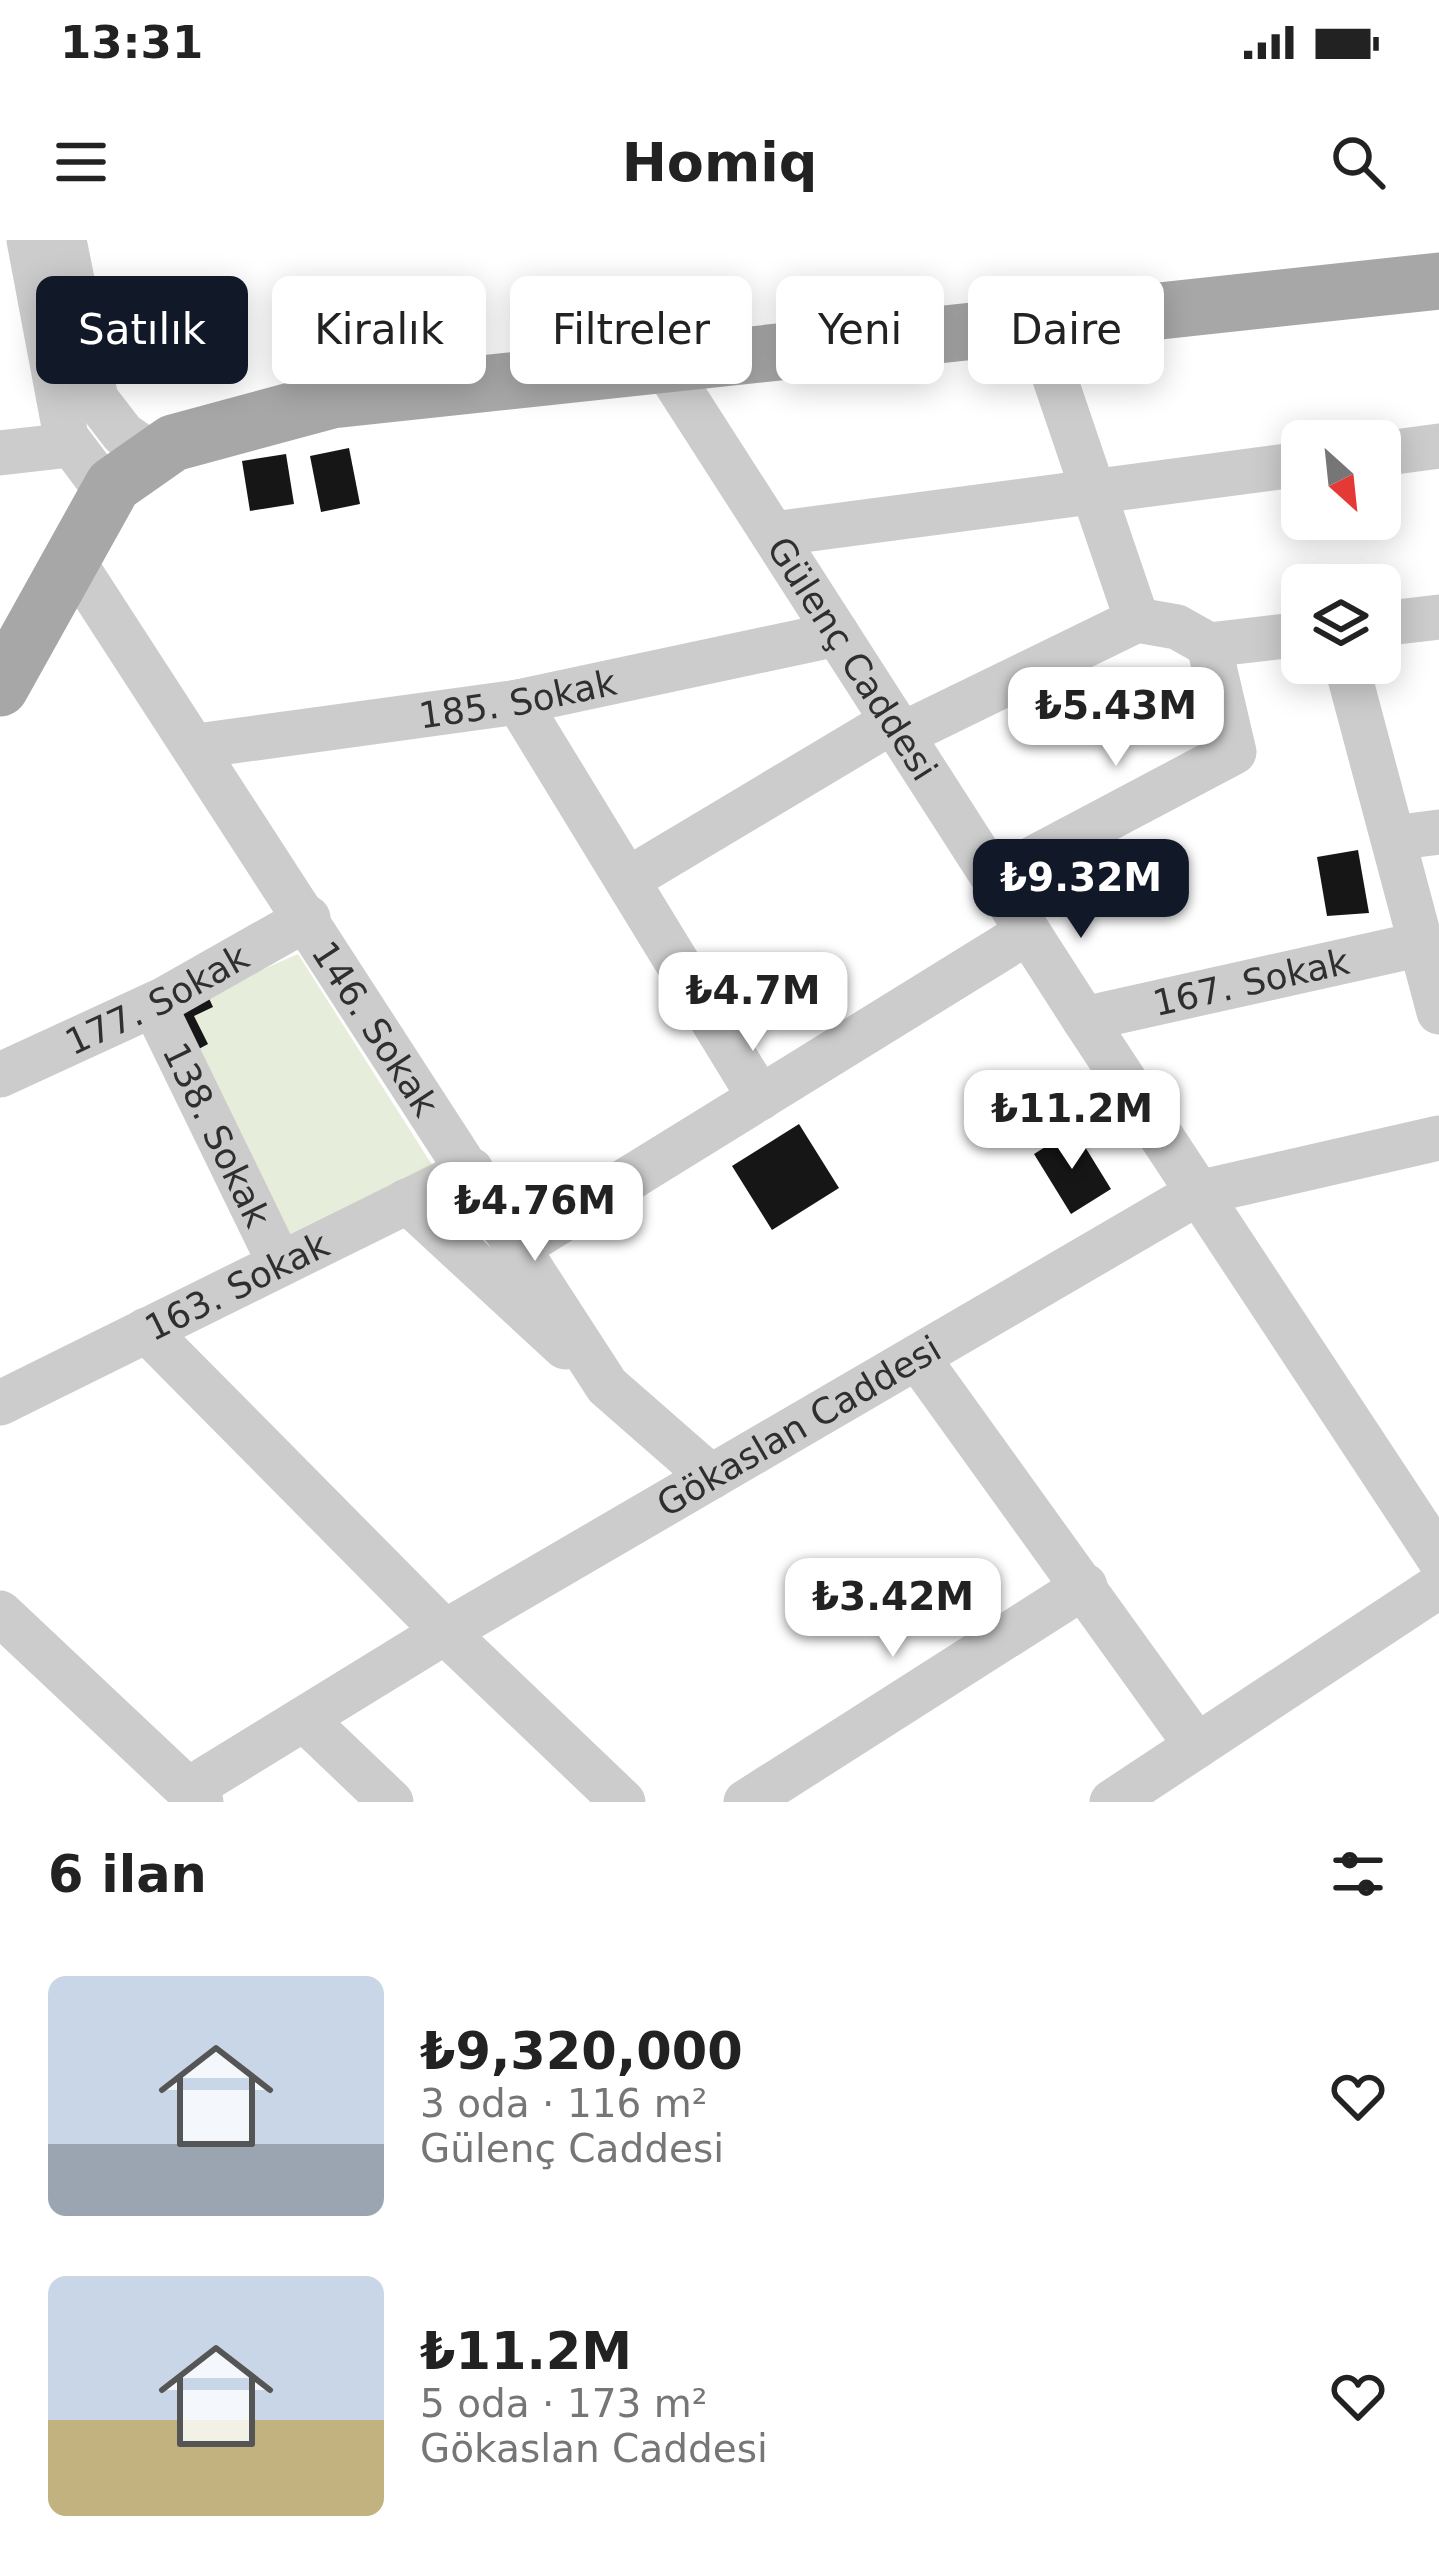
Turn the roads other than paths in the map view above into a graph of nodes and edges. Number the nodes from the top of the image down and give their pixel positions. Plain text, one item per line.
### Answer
1 (29, 240) edge
2 (64, 240) edge
3 (1439, 281) edge
4 (1164, 310) edge
5 (968, 330) edge
6 (752, 353) edge
7 (510, 380) edge
8 (677, 384) edge
9 (1056, 384) edge
10 (70, 445) junction
11 (1439, 446) edge
12 (1401, 451) edge
13 (0, 453) edge
14 (1281, 467) edge
15 (125, 478) junction
16 (1091, 492) junction
17 (773, 534) junction
18 (70, 555) junction
19 (1439, 617) edge
20 (1137, 620) junction
21 (1401, 622) edge
22 (837, 634) junction
23 (1281, 637) edge
24 (1209, 646) junction
25 (1352, 684) edge
26 (0, 688) edge
27 (518, 703) junction
28 (897, 728) junction
29 (197, 746) junction
30 (1439, 832) edge
31 (1393, 838) junction
32 (627, 880) junction
33 (994, 880) junction
34 (308, 918) junction
35 (1028, 932) junction
36 (1420, 944) junction
37 (154, 1005) junction
38 (1439, 1012) edge
39 (1084, 1019) junction
40 (0, 1075) edge
41 (760, 1098) junction
42 (1439, 1138) edge
43 (471, 1170) junction
44 (1198, 1193) junction
45 (407, 1201) junction
46 (520, 1246) junction
47 (280, 1264) junction
48 (146, 1330) junction
49 (917, 1357) junction
50 (607, 1386) junction
51 (0, 1403) edge
52 (711, 1477) junction
53 (1439, 1558) edge
54 (1084, 1586) junction
55 (1439, 1586) edge
56 (0, 1613) edge
57 (445, 1632) junction
58 (304, 1719) junction
59 (1197, 1746) junction
60 (194, 1796) edge
61 (391, 1802) edge
62 (623, 1802) edge
63 (746, 1802) edge
64 (1112, 1802) edge

1 - 10 street
2 - 15 street
3 - 4 main road
5 - 6 main road
7 - 15 main road
8 - 17 street, Gülenç Caddesi
9 - 16 street
10 - 13 street
10 - 15 street
11 - 12 street
14 - 16 street
15 - 18 main road
16 - 17 street
16 - 20 street
17 - 22 street, Gülenç Caddesi
18 - 26 main road
18 - 29 street, 146. Sokak
19 - 21 street
20 - 24 street
20 - 28 street
22 - 27 street, 185. Sokak
22 - 28 street, Gülenç Caddesi
23 - 24 street
24 - 33 street
25 - 31 street
27 - 29 street, 185. Sokak
27 - 32 street
28 - 32 street
28 - 33 street, Gülenç Caddesi
29 - 34 street, 146. Sokak
30 - 31 street
31 - 36 street
32 - 41 street
33 - 35 street, Gülenç Caddesi
34 - 37 street, 177. Sokak
34 - 43 street, 146. Sokak
35 - 39 street, Gülenç Caddesi
35 - 41 street
36 - 38 street
36 - 39 street, 167. Sokak
37 - 40 street, 177. Sokak
37 - 47 street, 138. Sokak
39 - 44 street, Gülenç Caddesi
41 - 46 street
42 - 44 street, Gökaslan Caddesi
43 - 45 street, 163. Sokak
43 - 46 street, 146. Sokak
44 - 49 street, Gökaslan Caddesi
44 - 53 street, Gülenç Caddesi
45 - 47 street, 163. Sokak
45 - 50 street
46 - 50 street, 146. Sokak
47 - 48 street, 163. Sokak
48 - 51 street, 163. Sokak
48 - 57 street
49 - 52 street, Gökaslan Caddesi
49 - 54 street
50 - 52 street, 146. Sokak
52 - 57 street, Gökaslan Caddesi
54 - 59 street
54 - 63 street
55 - 59 street
56 - 60 street
57 - 58 street, Gökaslan Caddesi
57 - 62 street
58 - 60 street, Gökaslan Caddesi
58 - 61 street
59 - 64 street

